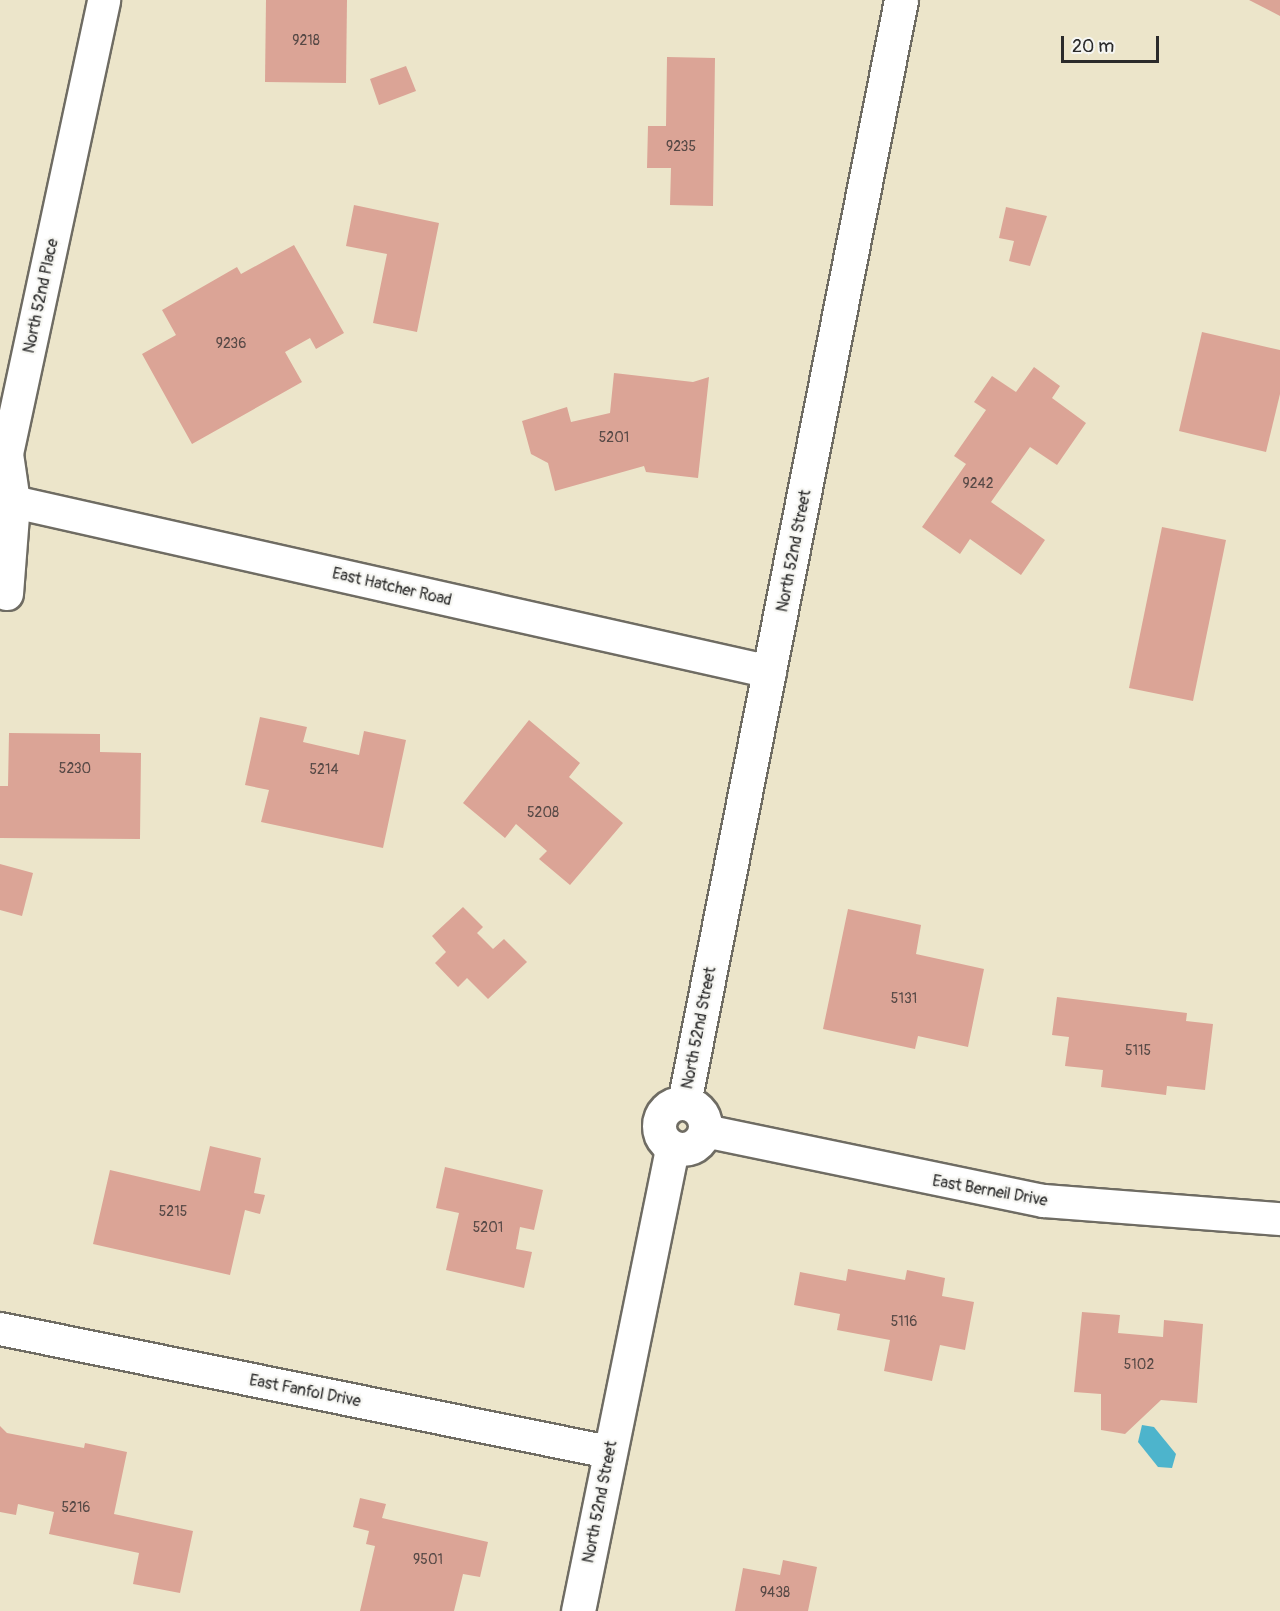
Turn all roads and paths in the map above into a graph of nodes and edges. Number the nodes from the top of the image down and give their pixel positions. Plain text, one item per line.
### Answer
1 (104, 0) edge
2 (901, 0) edge
3 (14, 502) junction
4 (7, 594) dead end
5 (770, 672) junction
6 (684, 1102) junction
7 (705, 1131) junction
8 (672, 1146) junction
9 (1280, 1219) edge
10 (0, 1329) edge
11 (609, 1452) junction
12 (578, 1611) edge

1 - 3 street, North 52nd Place
2 - 5 street, North 52nd Street
3 - 4 street, North 52nd Place
3 - 5 street, East Hatcher Road
5 - 6 street, North 52nd Street
6 - 7 street
6 - 8 street
7 - 8 street
7 - 9 street, East Berneil Drive
8 - 11 street, North 52nd Street
10 - 11 street, East Fanfol Drive
11 - 12 street, North 52nd Street

